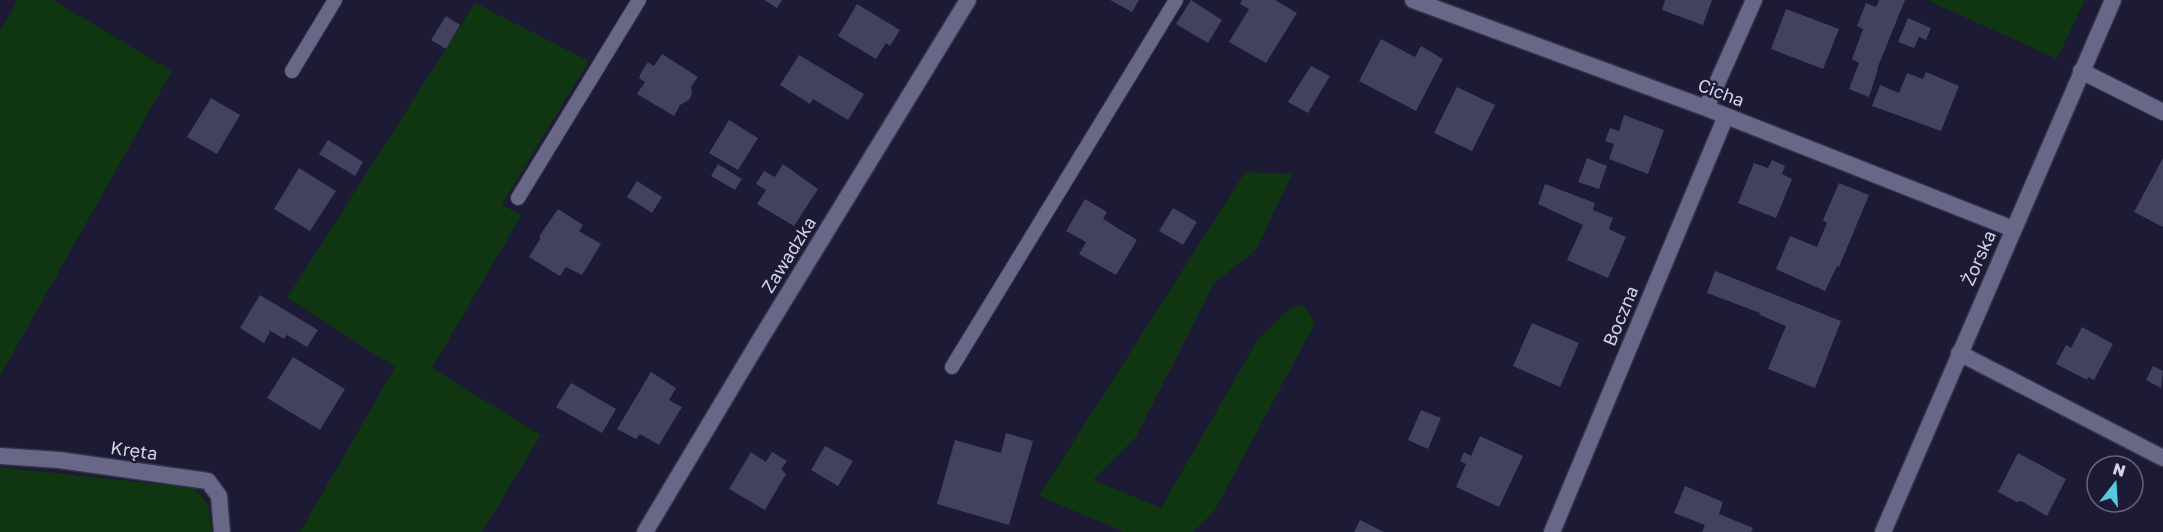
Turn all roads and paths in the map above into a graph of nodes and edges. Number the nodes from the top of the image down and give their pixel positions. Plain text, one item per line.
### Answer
1 (335, 0) edge
2 (639, 0) edge
3 (968, 0) edge
4 (1176, 0) edge
5 (1413, 0) edge
6 (1754, 0) edge
7 (2112, 0) edge
8 (292, 71) dead end
9 (2081, 71) junction
10 (1706, 108) junction
11 (2163, 112) edge
12 (1726, 116) junction
13 (518, 198) dead end
14 (2013, 229) junction
15 (1959, 353) junction
16 (952, 367) dead end
17 (0, 456) edge
18 (2163, 458) edge
19 (222, 532) edge
20 (645, 532) edge
21 (1552, 532) edge
22 (1883, 532) edge

1 - 8 lane
2 - 13 lane
3 - 20 street, Zawadzka
4 - 16 lane
5 - 10 street, Cicha
6 - 10 street
7 - 9 street, Żorska
9 - 11 street
9 - 14 street, Żorska
10 - 12 street, Cicha
12 - 14 street, Cicha
12 - 21 street, Boczna
14 - 15 street, Żorska
15 - 18 street
15 - 22 street, Żorska
17 - 19 street, Kręta

